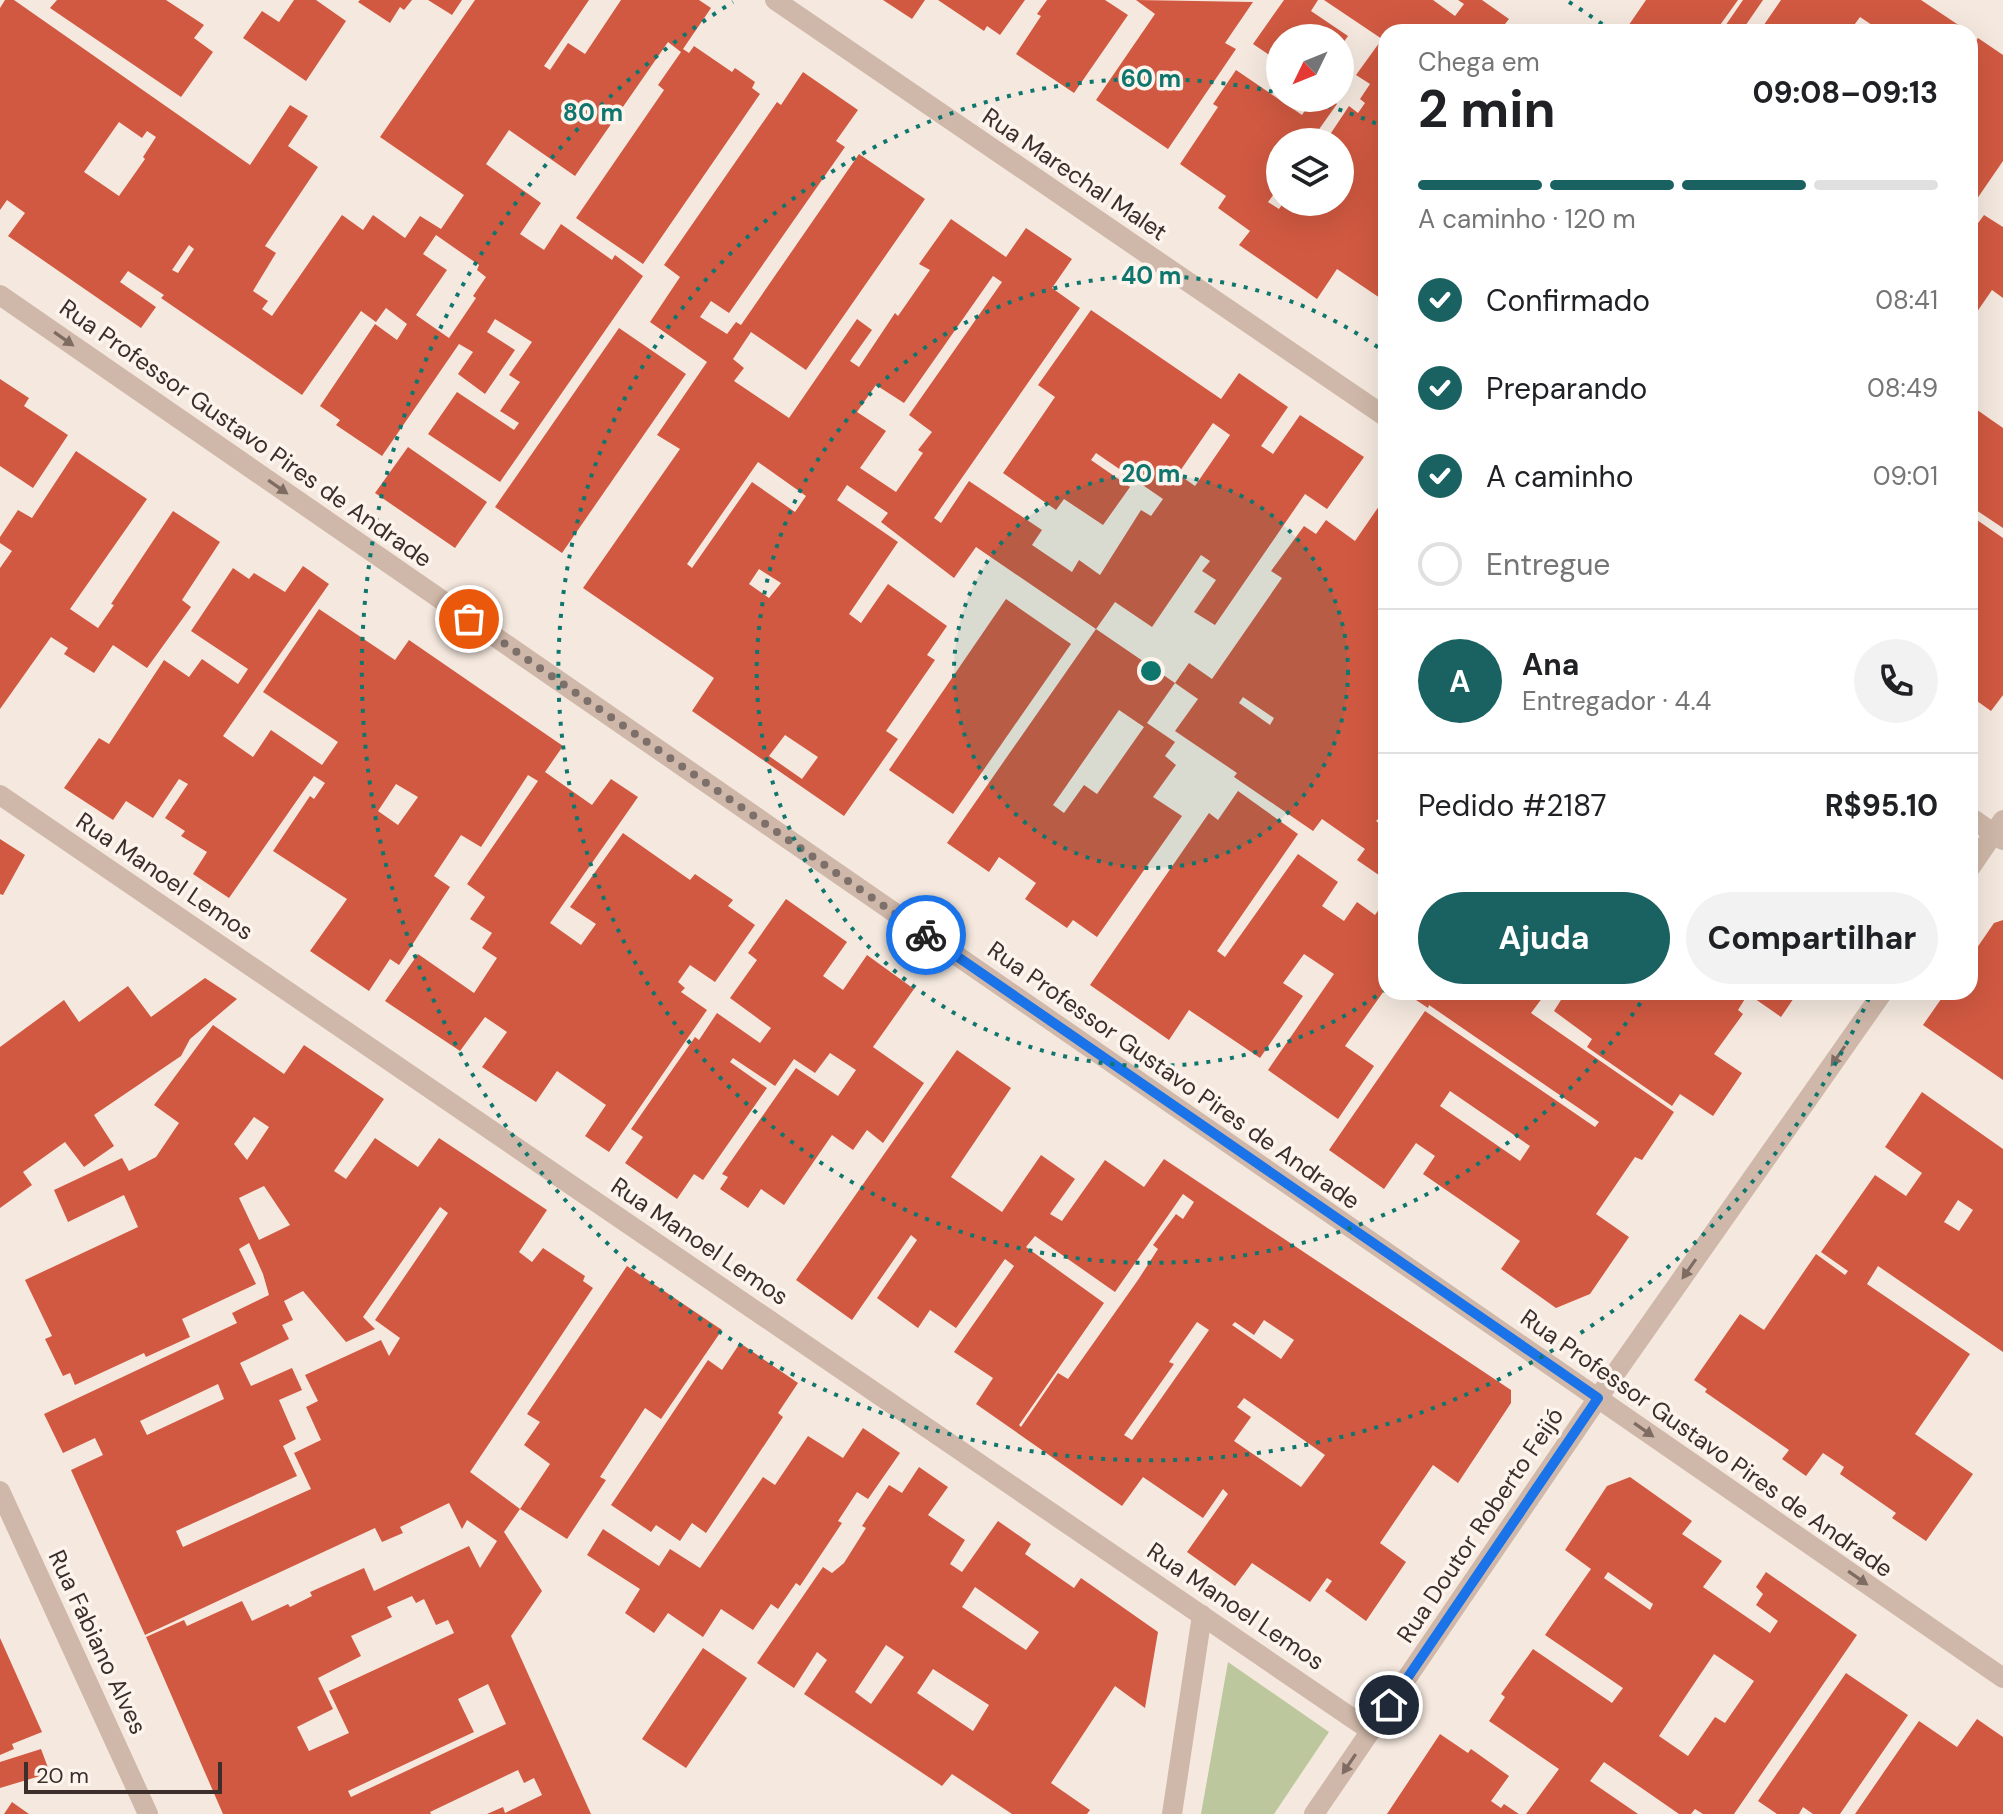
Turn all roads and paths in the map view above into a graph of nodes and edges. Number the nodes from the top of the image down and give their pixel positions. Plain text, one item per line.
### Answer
1 (775, 0) edge
2 (0, 295) edge
3 (1378, 412) edge
4 (0, 795) edge
5 (1978, 821) edge
6 (2000, 831) edge
7 (1978, 858) edge
8 (1877, 1000) edge
9 (1598, 1398) junction
10 (0, 1491) edge
11 (1202, 1615) junction
12 (2003, 1678) edge
13 (1371, 1731) junction
14 (148, 1814) edge
15 (1172, 1814) edge
16 (1314, 1814) edge

1 - 3 street, Rua Marechal Malet
2 -> 9 street, Rua Professor Gustavo Pires de Andrade
4 - 11 street, Rua Manoel Lemos
5 - 6 street
6 - 7 street
8 -> 9 street, Rua Doutor Roberto Feijó
9 -> 12 street, Rua Professor Gustavo Pires de Andrade
9 - 13 street, Rua Doutor Roberto Feijó
10 - 14 street, Rua Fabiano Alves
11 - 13 street, Rua Manoel Lemos
11 - 15 street
13 -> 16 street, Rua Doutor Roberto Feijó

